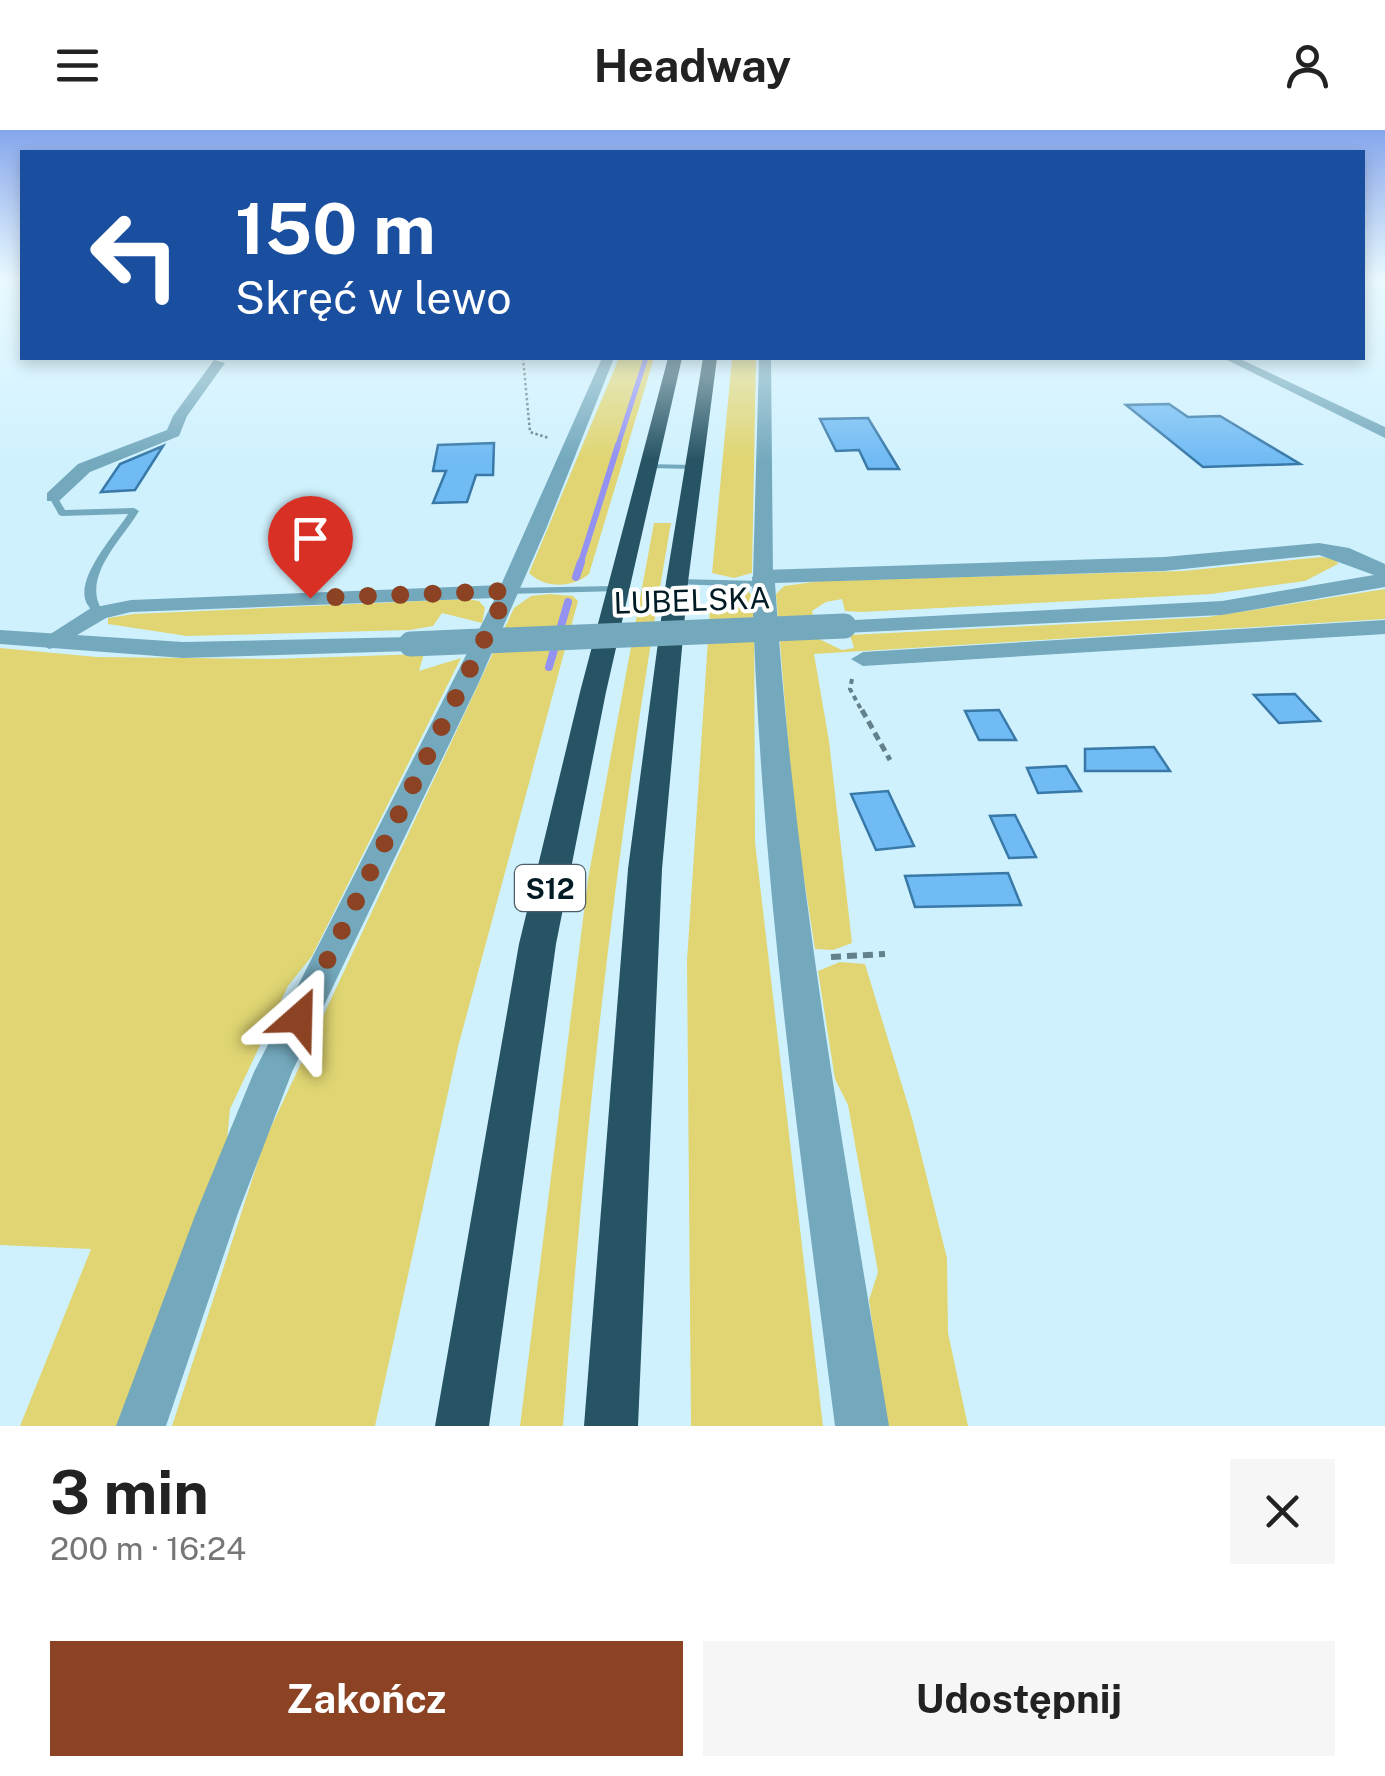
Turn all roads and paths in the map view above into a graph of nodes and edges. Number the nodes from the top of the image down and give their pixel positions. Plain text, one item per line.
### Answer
1 (523, 360) edge
2 (607, 360) edge
3 (674, 360) edge
4 (710, 360) edge
5 (765, 360) edge
6 (1234, 360) edge
7 (219, 363) dead end
8 (1385, 434) edge
9 (572, 441) junction
10 (648, 466) junction
11 (695, 467) junction
12 (54, 497) joint
13 (1385, 572) edge
14 (763, 580) junction
15 (1385, 580) edge
16 (677, 582) junction
17 (615, 589) junction
18 (508, 591) junction
19 (99, 612) junction
20 (1385, 627) edge
21 (0, 637) edge
22 (49, 642) junction
23 (863, 659) joint
24 (890, 760) dead end
25 (885, 954) dead end
26 (793, 960) junction
27 (141, 1426) edge
28 (462, 1426) edge
29 (611, 1426) edge
30 (862, 1426) edge

1 - 9 path
2 - 9 street
3 - 10 highway, S12
4 - 11 highway
5 - 14 street
6 - 8 street
7 - 12 street
9 - 18 street
10 - 11 lane
10 - 17 highway, S12
11 - 16 highway
12 - 19 lane
13 - 14 street
14 - 16 lane
14 - 26 street
15 - 22 street, LUBELSKA, bridge
16 - 29 highway
17 - 18 lane
17 - 28 highway, S12
18 - 19 street
18 - 27 street
19 - 22 street
20 - 23 street
21 - 22 street, LUBELSKA
23 - 24 path
25 - 26 path
26 - 30 street

